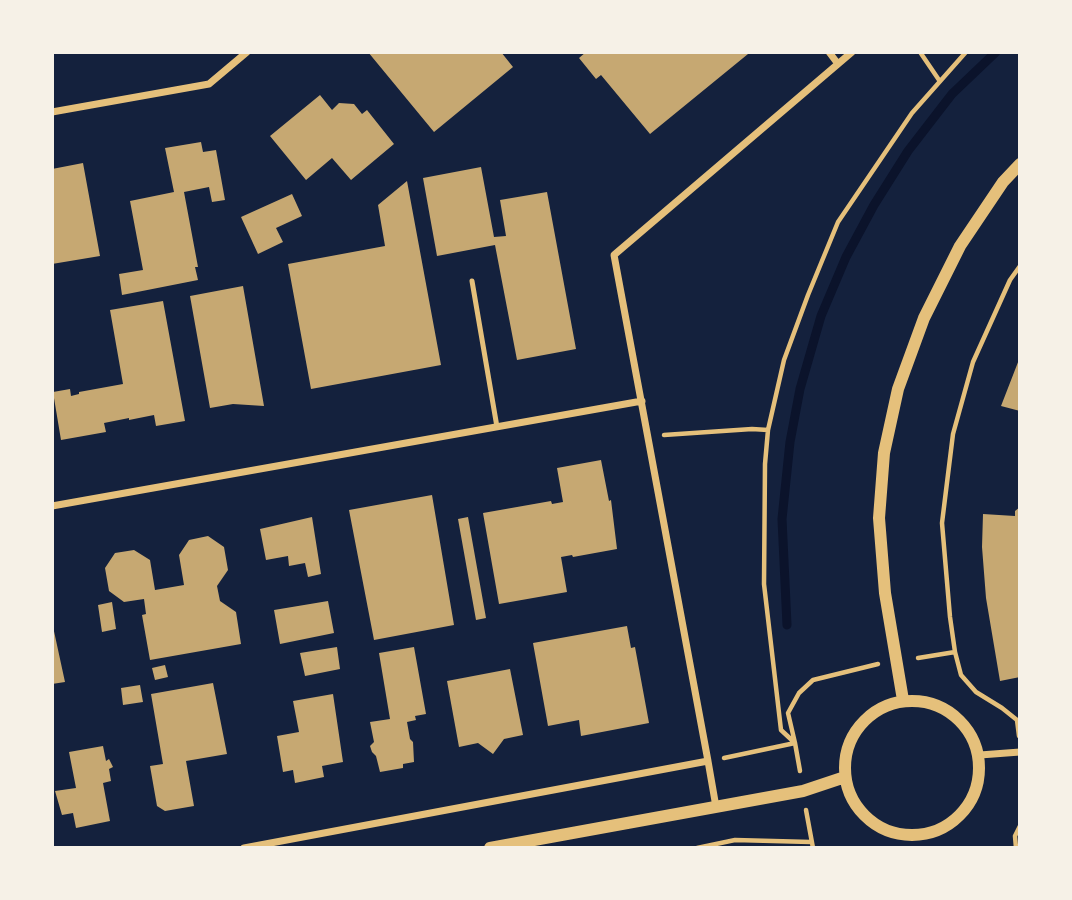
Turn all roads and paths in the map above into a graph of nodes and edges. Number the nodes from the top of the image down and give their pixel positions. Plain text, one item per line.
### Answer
1 (247, 52) edge
2 (829, 52) edge
3 (852, 52) edge
4 (920, 52) edge
5 (966, 52) edge
6 (838, 64) junction
7 (939, 80) junction
8 (52, 112) edge
9 (1020, 163) edge
10 (1020, 266) edge
11 (472, 281) dead end
12 (642, 401) junction
13 (496, 427) junction
14 (768, 430) junction
15 (649, 436) junction
16 (52, 506) edge
17 (955, 652) junction
18 (897, 661) junction
19 (903, 700) junction
20 (795, 743) junction
21 (1020, 744) edge
22 (1020, 752) edge
23 (980, 755) junction
24 (708, 761) junction
25 (845, 777) junction
26 (716, 807) junction
27 (1020, 826) edge
28 (926, 841) edge
29 (811, 846) edge
30 (244, 848) edge
31 (490, 848) edge
32 (697, 848) edge
33 (1016, 848) edge

1 - 8 street
2 - 6 street
3 - 6 street
4 - 7 path
5 - 7 path
6 - 12 street
7 - 14 path
9 - 18 street
10 - 17 path
11 - 13 lane
12 - 13 street
12 - 15 street
13 - 16 street
14 - 15 path
14 - 20 path
15 - 24 street
17 - 18 path
17 - 21 path
18 - 19 street
18 - 20 path
19 - 23 street
19 - 25 street
20 - 24 path
22 - 23 street
23 - 28 street
24 - 26 street
24 - 30 street
25 - 26 street
25 - 28 street
26 - 31 street
27 - 33 path
29 - 32 path

